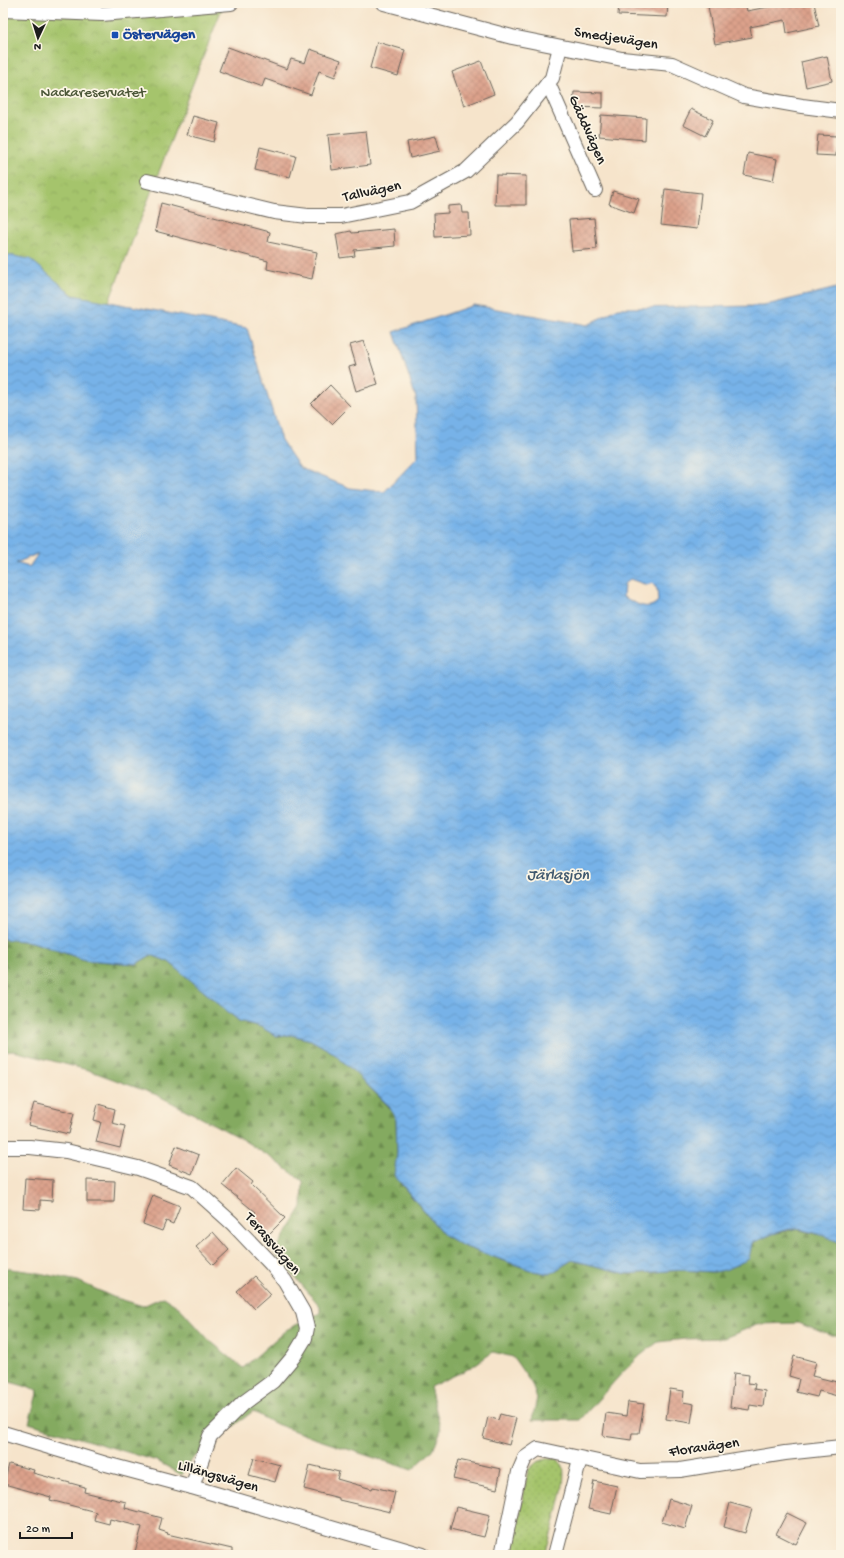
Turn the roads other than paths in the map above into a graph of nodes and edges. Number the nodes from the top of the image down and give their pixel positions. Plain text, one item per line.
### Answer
1 (231, 3) edge
2 (384, 3) edge
3 (3, 10) edge
4 (560, 47) junction
5 (548, 83) junction
6 (841, 111) edge
7 (147, 181) dead end
8 (595, 190) dead end
9 (3, 1147) edge
10 (3, 1432) edge
11 (841, 1447) edge
12 (576, 1458) junction
13 (192, 1487) junction
14 (423, 1555) edge
15 (502, 1555) edge
16 (555, 1555) edge

1 - 3 street
2 - 4 street, Smedjevägen
4 - 5 street, Tallvägen
4 - 6 street, Smedjevägen
5 - 7 street, Tallvägen
5 - 8 street, Gäddvägen
9 - 13 street, Terassvägen
10 - 13 street, Lillängsvägen
11 - 12 street, Floravägen
12 - 15 street, Floravägen
12 - 16 street
13 - 14 street, Lillängsvägen

